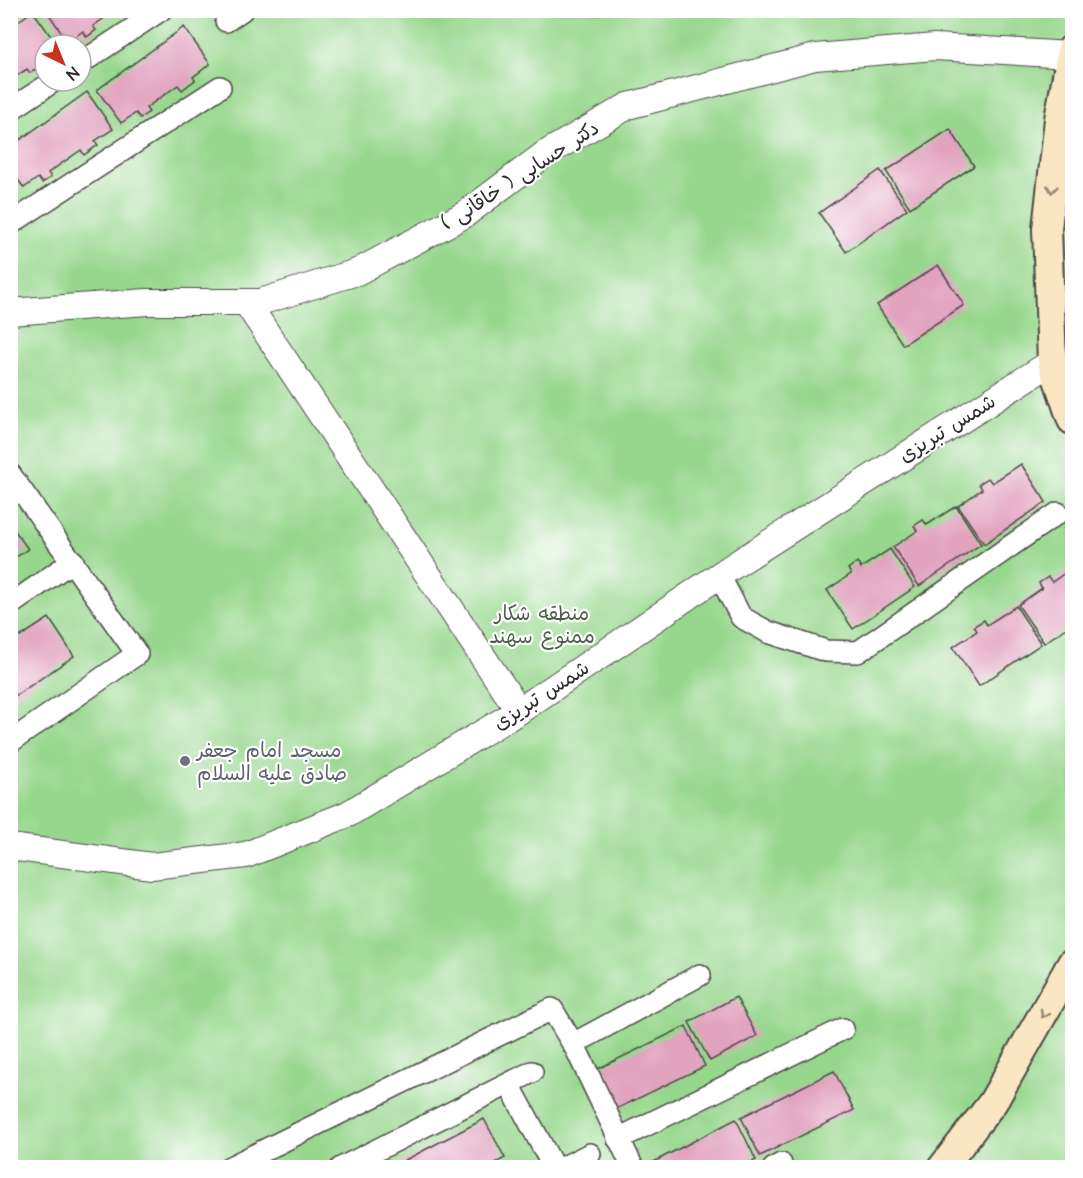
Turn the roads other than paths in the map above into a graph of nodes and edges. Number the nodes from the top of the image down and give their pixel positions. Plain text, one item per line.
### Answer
1 (161, 10) edge
2 (1072, 53) edge
3 (93, 55) edge
4 (220, 87) dead end
5 (36, 93) edge
6 (10, 110) edge
7 (14, 216) edge
8 (246, 302) junction
9 (10, 312) edge
10 (1052, 362) junction
11 (1072, 420) edge
12 (10, 474) edge
13 (1058, 513) dead end
14 (73, 561) junction
15 (719, 575) junction
16 (10, 605) edge
17 (519, 711) junction
18 (10, 742) edge
19 (10, 846) edge
20 (1072, 963) edge
21 (700, 975) dead end
22 (843, 1029) dead end
23 (573, 1044) junction
24 (532, 1072) dead end
25 (509, 1084) junction
26 (618, 1139) junction
27 (590, 1154) dead end
28 (251, 1162) edge
29 (228, 1167) edge
30 (341, 1167) edge
31 (554, 1167) edge
32 (562, 1167) edge
33 (633, 1167) edge
34 (942, 1167) edge

1 - 3 street
2 - 8 street, دکتر حسابی ( خاقانی )
2 -> 10 main road
4 - 7 street
5 - 6 street
8 - 9 street, دکتر حسابی ( خاقانی )
8 - 17 street
10 - 11 main road
10 - 15 street, شمس تبریزی
12 - 14 street
13 - 15 street
14 - 16 street
14 - 18 street
15 - 17 street, شمس تبریزی
17 - 19 street, شمس تبریزی
20 -> 34 main road
21 - 23 street
22 - 26 street
23 - 26 street
23 - 28 street
24 - 25 street
25 - 30 street
25 - 31 street
26 - 33 street
27 - 32 street
28 - 29 street

